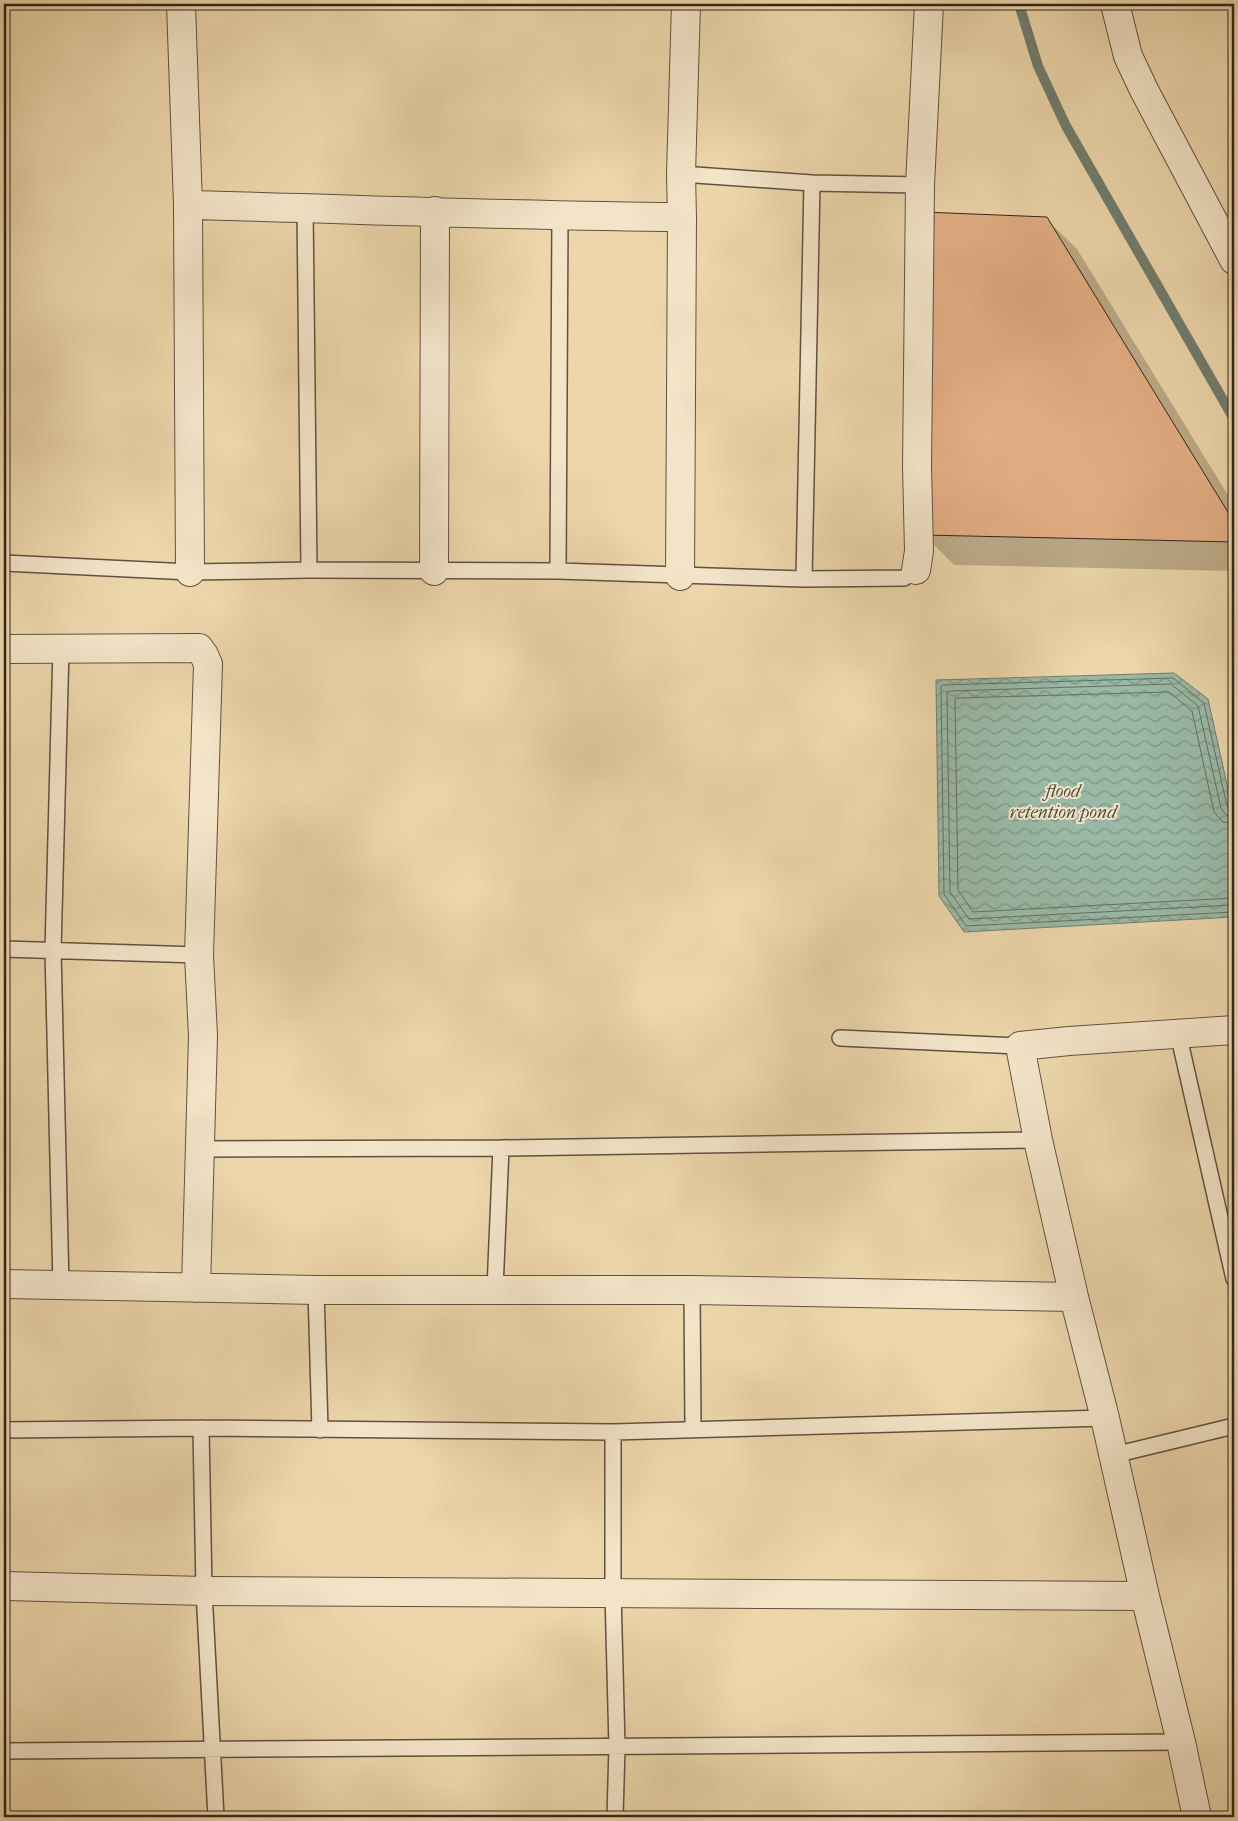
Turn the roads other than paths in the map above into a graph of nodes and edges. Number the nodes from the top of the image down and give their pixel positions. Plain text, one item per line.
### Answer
1 (181, 4) edge
2 (686, 4) edge
3 (928, 4) edge
4 (1115, 4) edge
5 (681, 174) junction
6 (812, 183) junction
7 (920, 185) junction
8 (188, 205) junction
9 (304, 208) junction
10 (435, 211) junction
11 (560, 216) junction
12 (682, 217) junction
13 (1224, 222) edge
14 (1234, 260) edge
15 (4, 563) edge
16 (310, 570) junction
17 (916, 570) joint
18 (558, 571) junction
19 (190, 572) junction
20 (434, 572) junction
21 (680, 576) junction
22 (804, 578) junction
23 (61, 648) junction
24 (4, 649) edge
25 (4, 949) edge
26 (53, 950) junction
27 (199, 955) junction
28 (1234, 1030) edge
29 (1178, 1033) junction
30 (840, 1038) dead end
31 (1020, 1046) junction
32 (1038, 1140) junction
33 (502, 1148) junction
34 (200, 1149) junction
35 (1234, 1279) edge
36 (4, 1284) edge
37 (60, 1286) junction
38 (196, 1288) junction
39 (495, 1289) junction
40 (316, 1290) junction
41 (692, 1290) junction
42 (1074, 1297) junction
43 (1106, 1418) junction
44 (1234, 1426) edge
45 (201, 1428) junction
46 (693, 1428) junction
47 (4, 1430) edge
48 (320, 1430) junction
49 (613, 1432) junction
50 (1114, 1454) junction
51 (4, 1586) edge
52 (204, 1591) junction
53 (613, 1593) junction
54 (1144, 1596) junction
55 (1181, 1742) junction
56 (617, 1747) junction
57 (4, 1750) edge
58 (213, 1750) junction
59 (216, 1817) edge
60 (615, 1817) edge
61 (1197, 1817) edge

1 - 8 street
2 - 5 street
3 - 7 street
4 - 13 street
5 - 6 lane
5 - 12 street
6 - 7 lane
6 - 22 lane
7 - 17 street
8 - 9 street
8 - 19 street
9 - 10 street
9 - 16 lane
10 - 11 street
10 - 20 street
11 - 12 street
11 - 18 lane
12 - 21 street
13 - 14 street
15 - 19 lane
16 - 19 lane
16 - 20 lane
17 - 22 lane
18 - 20 lane
18 - 21 lane
21 - 22 lane
23 - 24 street
23 - 26 lane
23 - 27 street
25 - 26 lane
26 - 27 lane
26 - 37 lane
27 - 34 street
28 - 29 street
29 - 31 street
29 - 35 lane
30 - 31 lane
31 - 32 street
32 - 33 lane
32 - 42 street
33 - 34 lane
33 - 39 lane
34 - 38 street
36 - 37 street
37 - 38 street
38 - 40 street
39 - 40 street
39 - 41 street
40 - 48 lane
41 - 42 street
41 - 46 lane
42 - 43 street
43 - 46 lane
43 - 50 street
44 - 50 lane
45 - 47 lane
45 - 48 lane
45 - 52 lane
46 - 49 lane
48 - 49 lane
49 - 53 lane
50 - 54 street
51 - 52 street
52 - 53 street
52 - 58 lane
53 - 54 street
53 - 56 lane
54 - 55 street
55 - 56 lane
55 - 61 street
56 - 58 lane
56 - 60 lane
57 - 58 lane
58 - 59 lane

